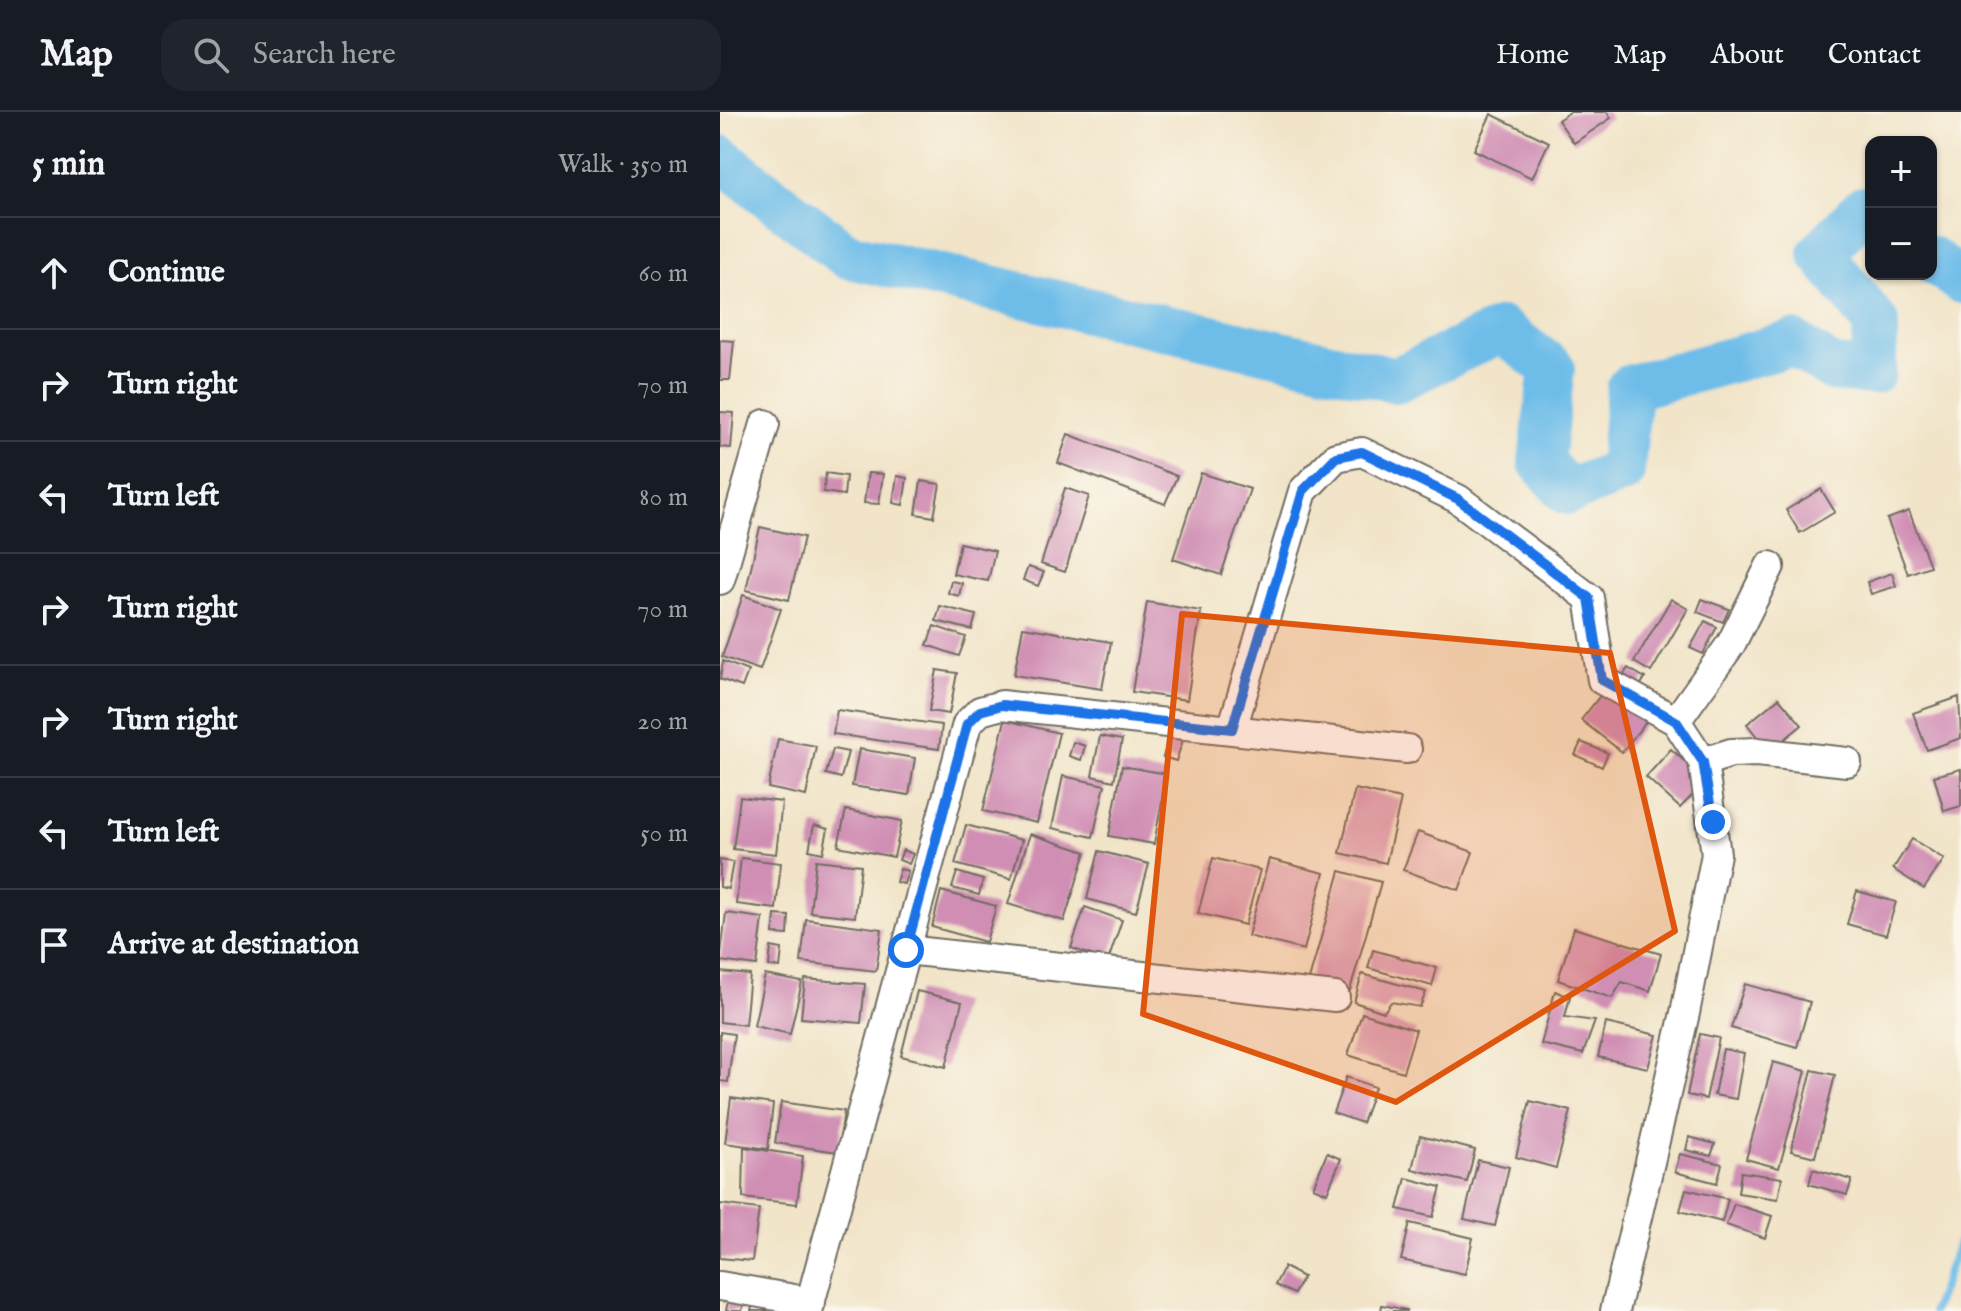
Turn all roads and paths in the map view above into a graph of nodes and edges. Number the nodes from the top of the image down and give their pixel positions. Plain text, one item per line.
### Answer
1 (765, 424) dead end
2 (1770, 566) dead end
3 (720, 580) edge
4 (1676, 721) junction
5 (1232, 729) junction
6 (1407, 749) dead end
7 (1703, 762) junction
8 (1847, 762) dead end
9 (906, 950) junction
10 (1335, 997) dead end
11 (720, 1286) edge
12 (810, 1307) edge
13 (1615, 1311) edge

1 - 3 street
2 - 4 street
4 - 5 street
4 - 7 street
5 - 6 street
5 - 9 street
7 - 8 street
7 - 13 street
9 - 10 street
9 - 12 street
11 - 12 street

